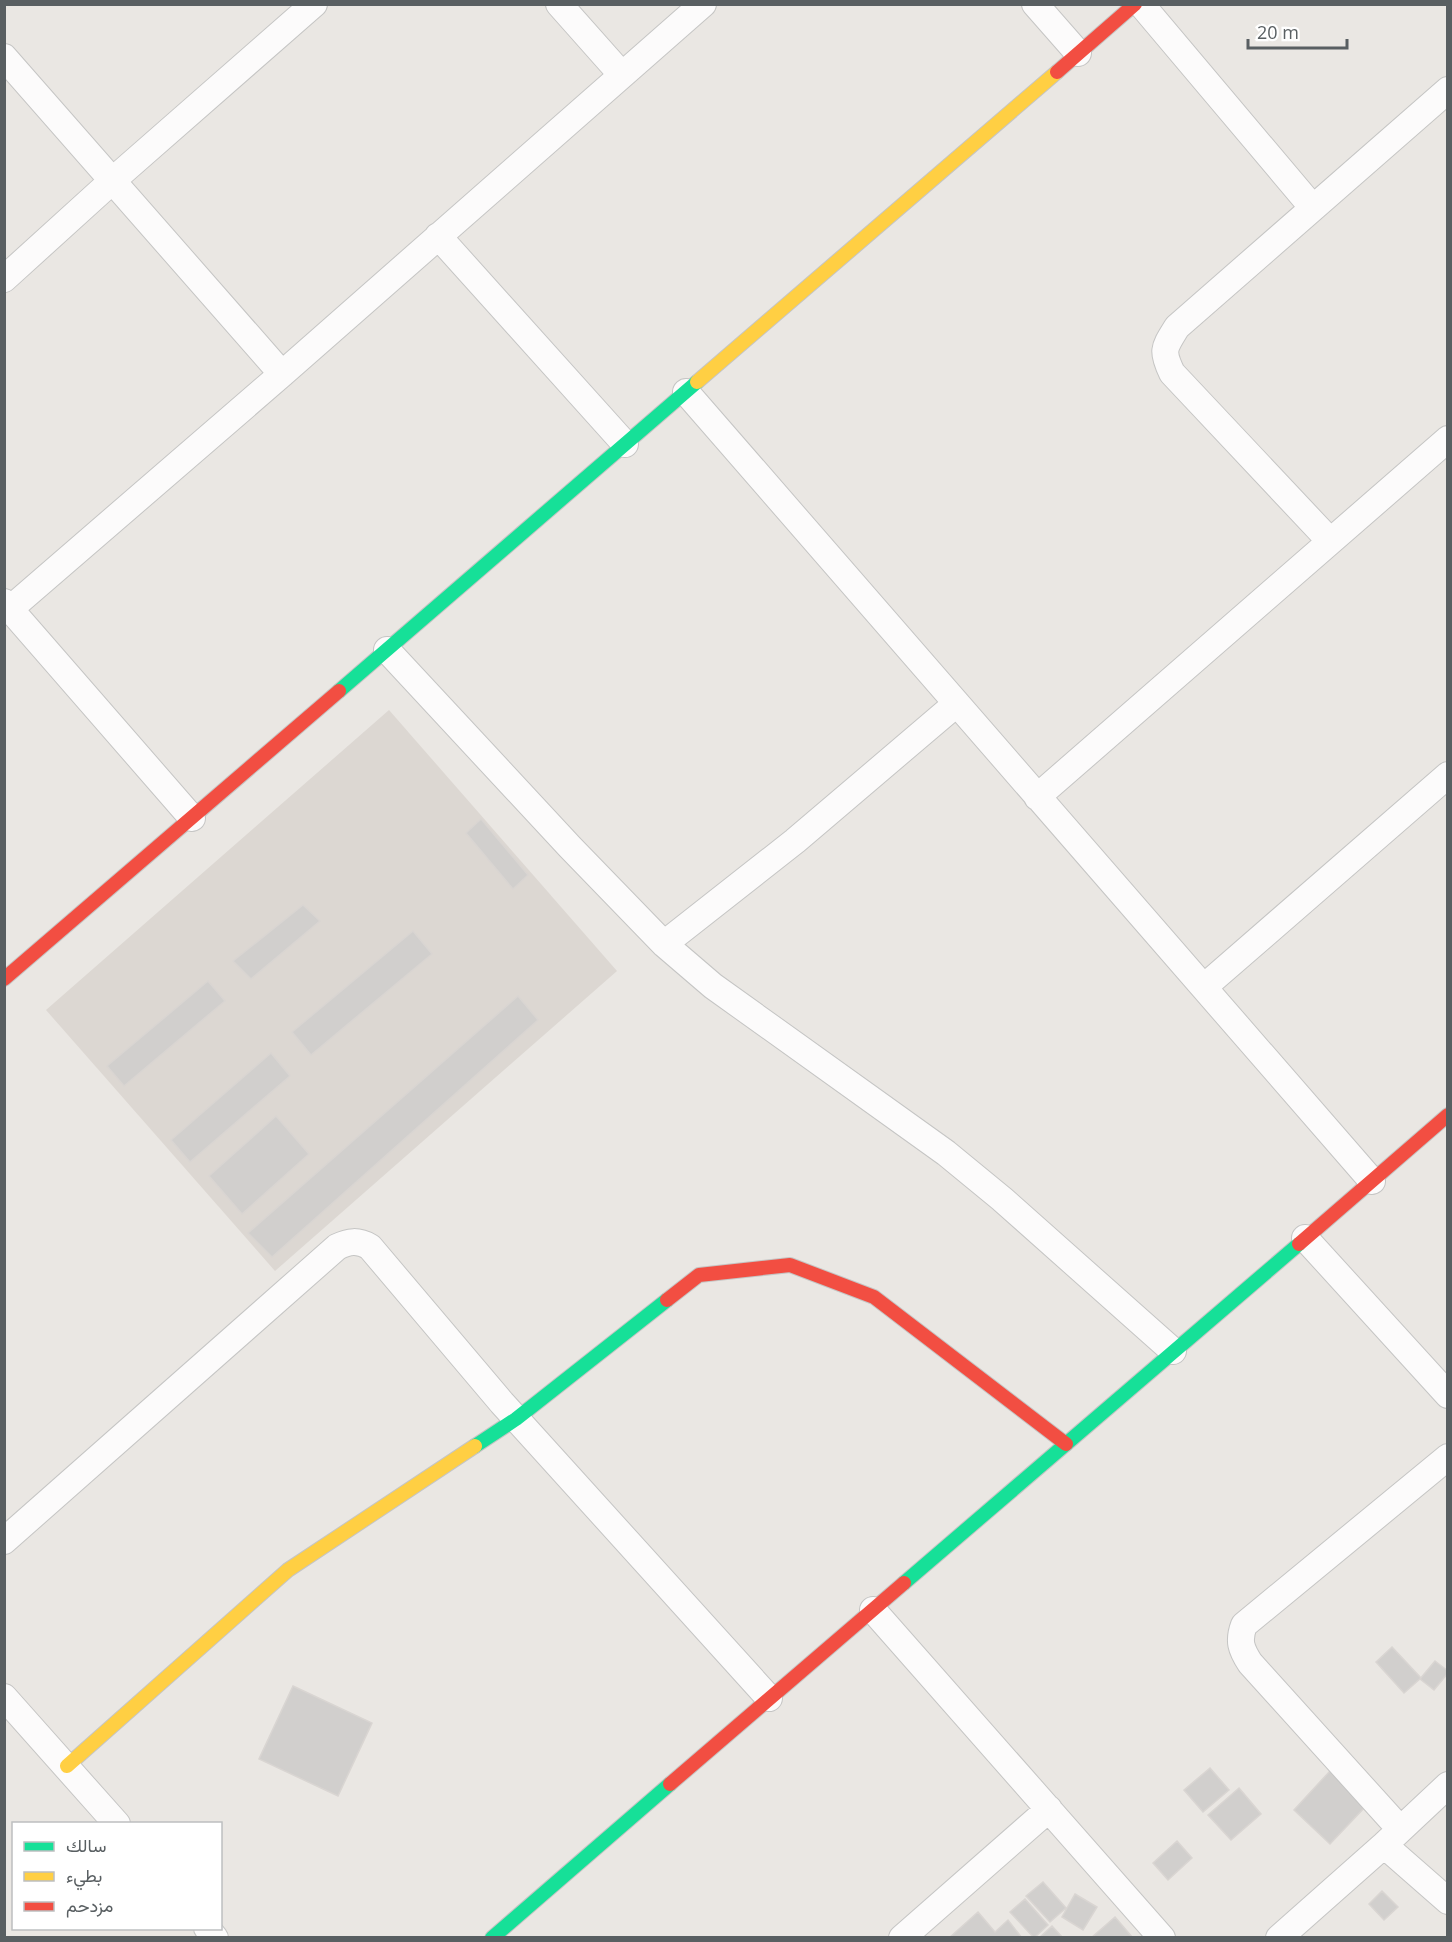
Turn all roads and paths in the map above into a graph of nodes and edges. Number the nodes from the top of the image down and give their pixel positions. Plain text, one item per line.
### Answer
1 (314, 4) edge
2 (559, 4) edge
3 (703, 4) edge
4 (1035, 4) edge
5 (1135, 4) edge
6 (1141, 4) edge
7 (1078, 53) junction
8 (4, 57) edge
9 (622, 75) junction
10 (1448, 90) edge
11 (112, 181) junction
12 (1313, 208) junction
13 (438, 236) junction
14 (4, 279) edge
15 (282, 374) junction
16 (686, 392) junction
17 (1448, 440) edge
18 (625, 444) junction
19 (1330, 541) junction
20 (7, 606) edge
21 (387, 650) junction
22 (956, 704) junction
23 (1448, 775) edge
24 (1037, 796) junction
25 (192, 818) junction
26 (664, 944) junction
27 (4, 979) edge
28 (1204, 987) junction
29 (1448, 1115) edge
30 (1372, 1180) junction
31 (1305, 1238) junction
32 (1173, 1351) junction
33 (1448, 1395) edge
34 (516, 1419) junction
35 (1066, 1444) junction
36 (1448, 1457) edge
37 (4, 1541) edge
38 (873, 1610) junction
39 (4, 1697) edge
40 (769, 1698) junction
41 (67, 1766) junction
42 (1448, 1785) edge
43 (1049, 1809) junction
44 (115, 1822) edge
45 (1392, 1837) junction
46 (1448, 1901) edge
47 (492, 1938) edge
48 (902, 1938) edge
49 (1162, 1938) edge
50 (1279, 1938) edge

1 - 11 street
2 - 9 street
3 - 9 street
4 - 7 street
5 - 7 street
6 - 12 street
7 - 16 street
8 - 11 street
9 - 13 street
10 - 12 street
11 - 14 street
11 - 15 street
12 - 19 street
13 - 15 street
13 - 18 street
15 - 20 street
16 - 18 street
16 - 22 street
17 - 19 street
18 - 21 street
19 - 24 street
20 - 25 street
21 - 25 street
21 - 26 street
22 - 24 street
22 - 26 street
23 - 28 street
24 - 28 street
25 - 27 street
26 - 32 street
28 - 30 street
29 - 30 street
30 - 31 street
31 - 32 street
31 - 33 street
32 - 35 street
34 - 35 street
34 - 37 street
34 - 40 street
34 - 41 street
35 - 38 street
36 - 45 street
38 - 40 street
38 - 43 street
39 - 41 street
40 - 47 street
41 - 44 street
42 - 45 street
43 - 48 street
43 - 49 street
45 - 46 street
45 - 50 street

